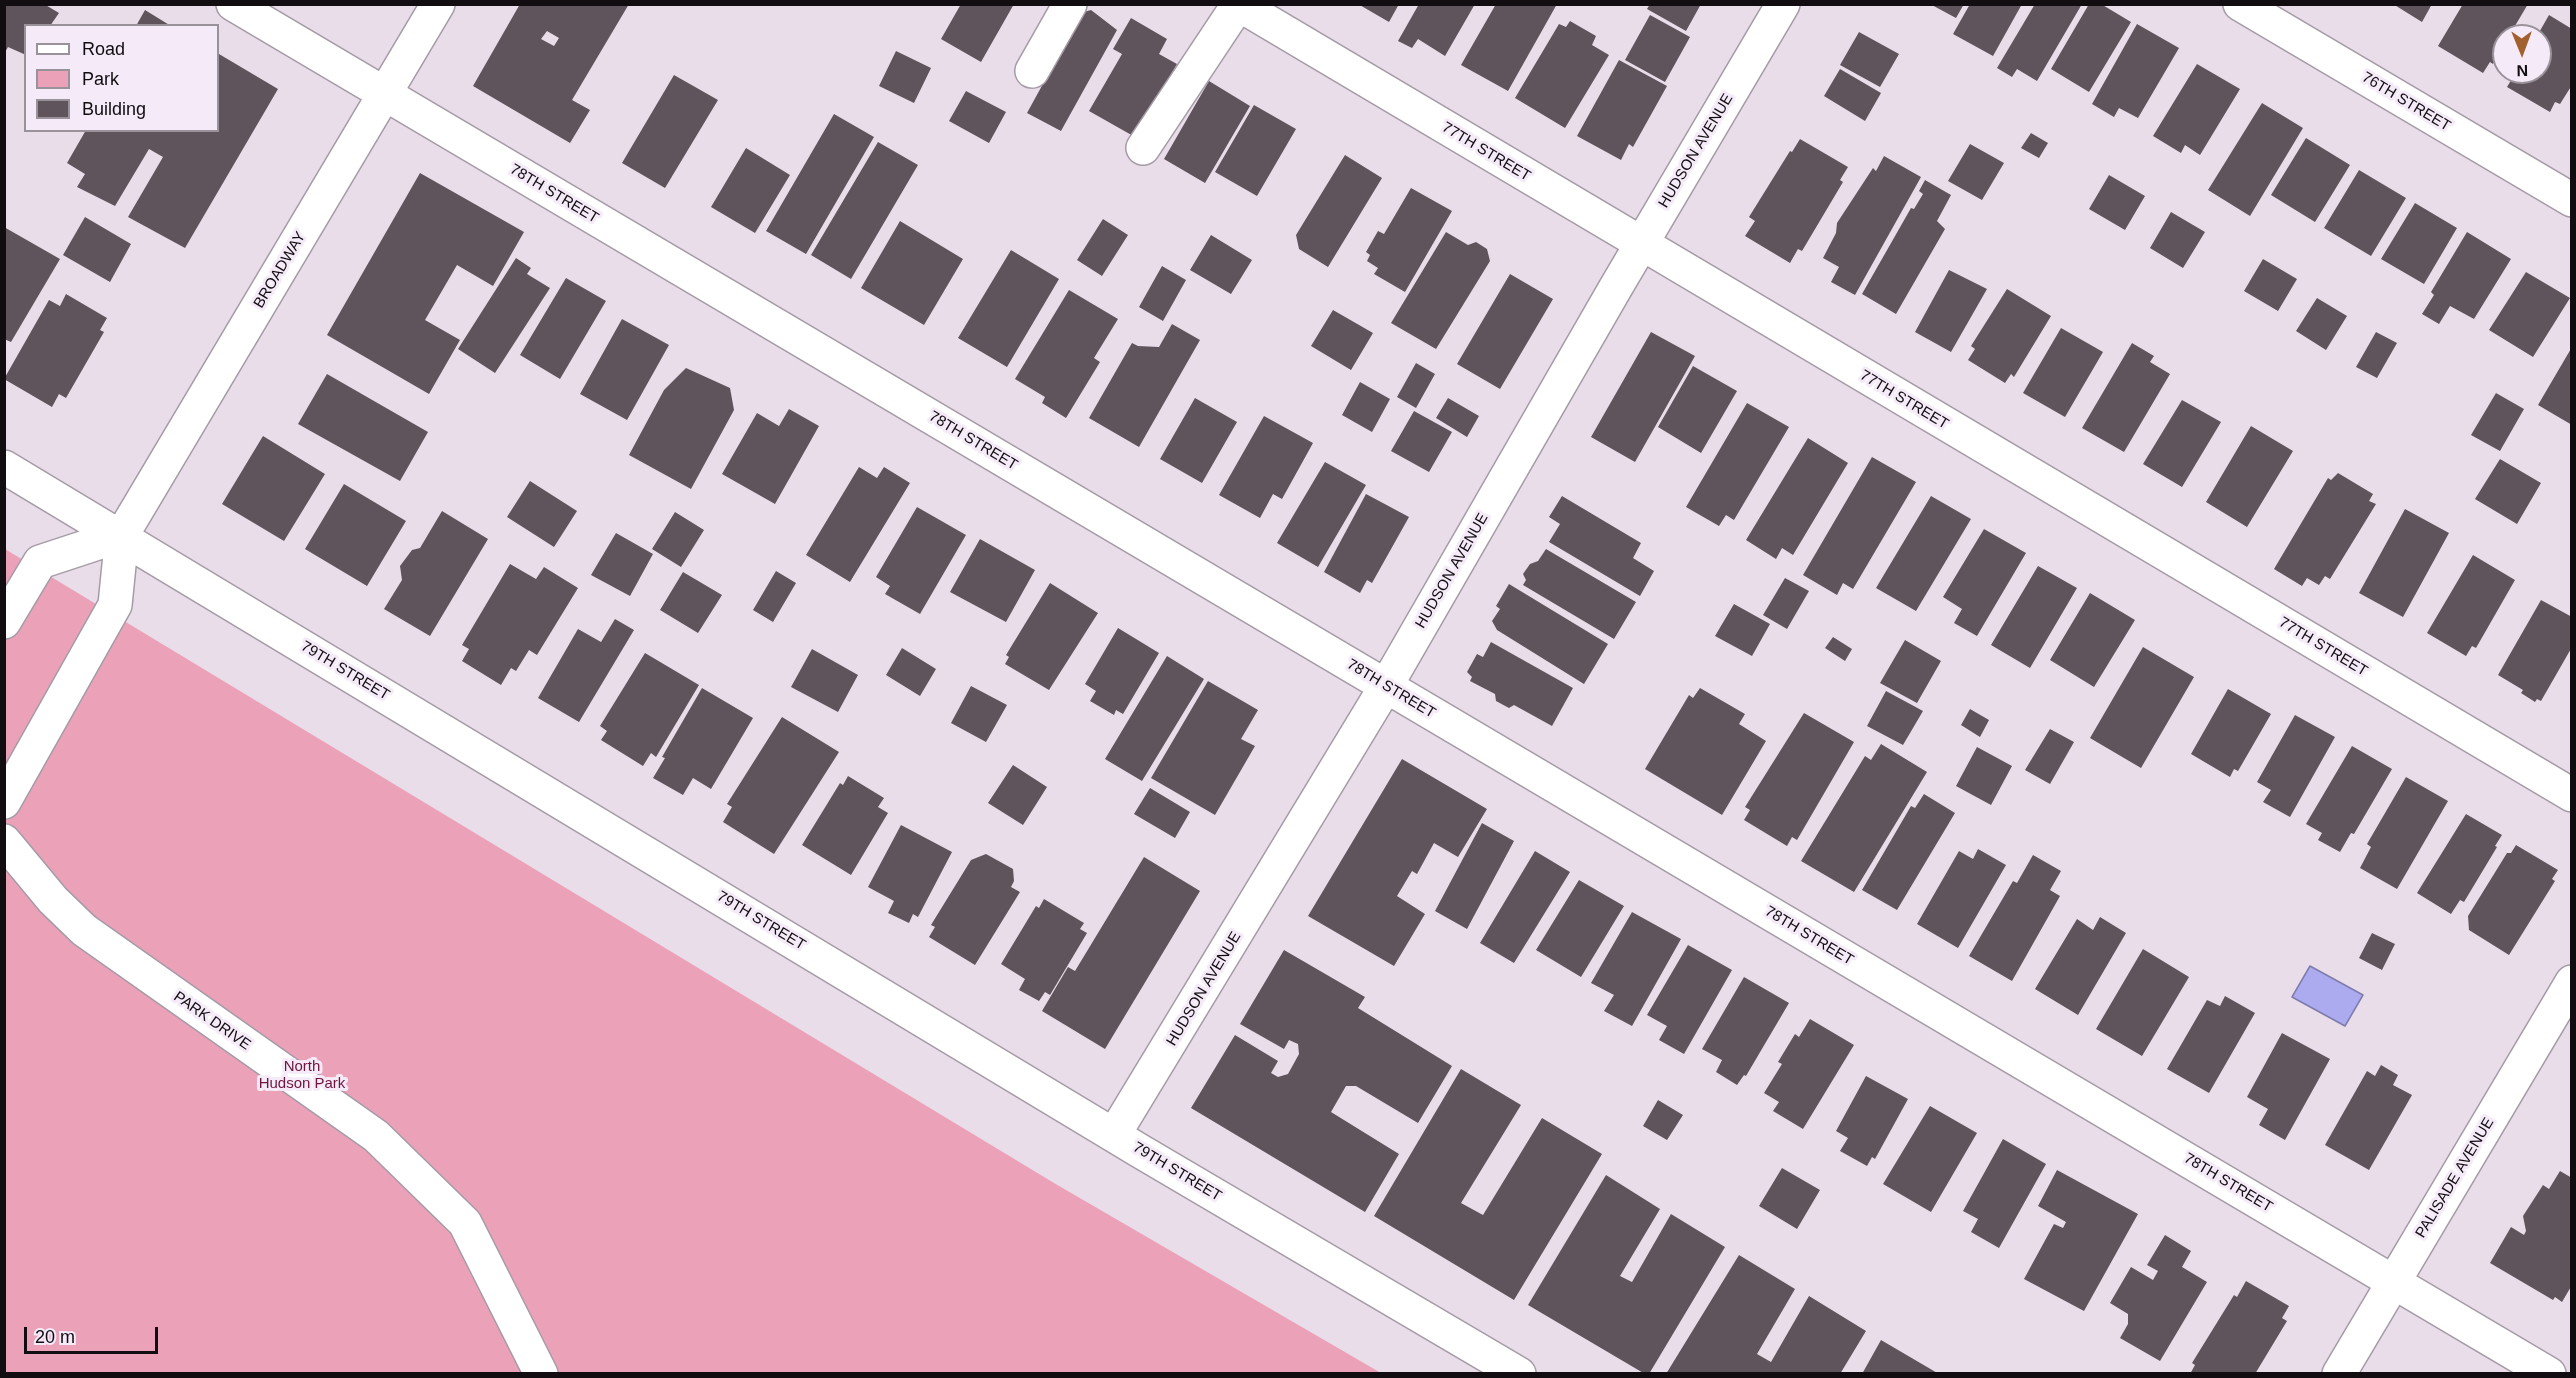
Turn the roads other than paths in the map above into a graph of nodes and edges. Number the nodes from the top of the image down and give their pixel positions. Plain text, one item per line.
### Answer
1 (233, 4) edge
2 (438, 4) edge
3 (1070, 4) edge
4 (1783, 4) edge
5 (2240, 4) edge
6 (1238, 5) edge
7 (1032, 72) dead end
8 (385, 95) junction
9 (1143, 148) dead end
10 (2571, 200) edge
11 (1641, 244) junction
12 (4, 467) edge
13 (122, 535) junction
14 (4, 622) edge
15 (1386, 686) junction
16 (2571, 795) edge
17 (4, 802) edge
18 (4, 841) edge
19 (2571, 982) edge
20 (1115, 1133) junction
21 (2394, 1281) junction
22 (541, 1374) edge
23 (1519, 1374) edge
24 (2338, 1374) edge
25 (2549, 1374) edge

1 - 8 street, 78TH STREET
2 - 8 street, BROADWAY
3 - 7 street
4 - 11 street, HUDSON AVENUE
5 - 10 street, 76TH STREET
6 - 9 street
6 - 11 street, 77TH STREET
8 - 13 street, BROADWAY
8 - 15 street, 78TH STREET
11 - 15 street, HUDSON AVENUE
11 - 16 street, 77TH STREET
12 - 13 street, 79TH STREET
13 - 14 street
13 - 17 street
13 - 20 street, 79TH STREET
15 - 20 street, HUDSON AVENUE
15 - 21 street, 78TH STREET
18 - 22 street, PARK DRIVE
19 - 21 street, PALISADE AVENUE
20 - 23 street, 79TH STREET
21 - 24 street, PALISADE AVENUE
21 - 25 street, 78TH STREET

